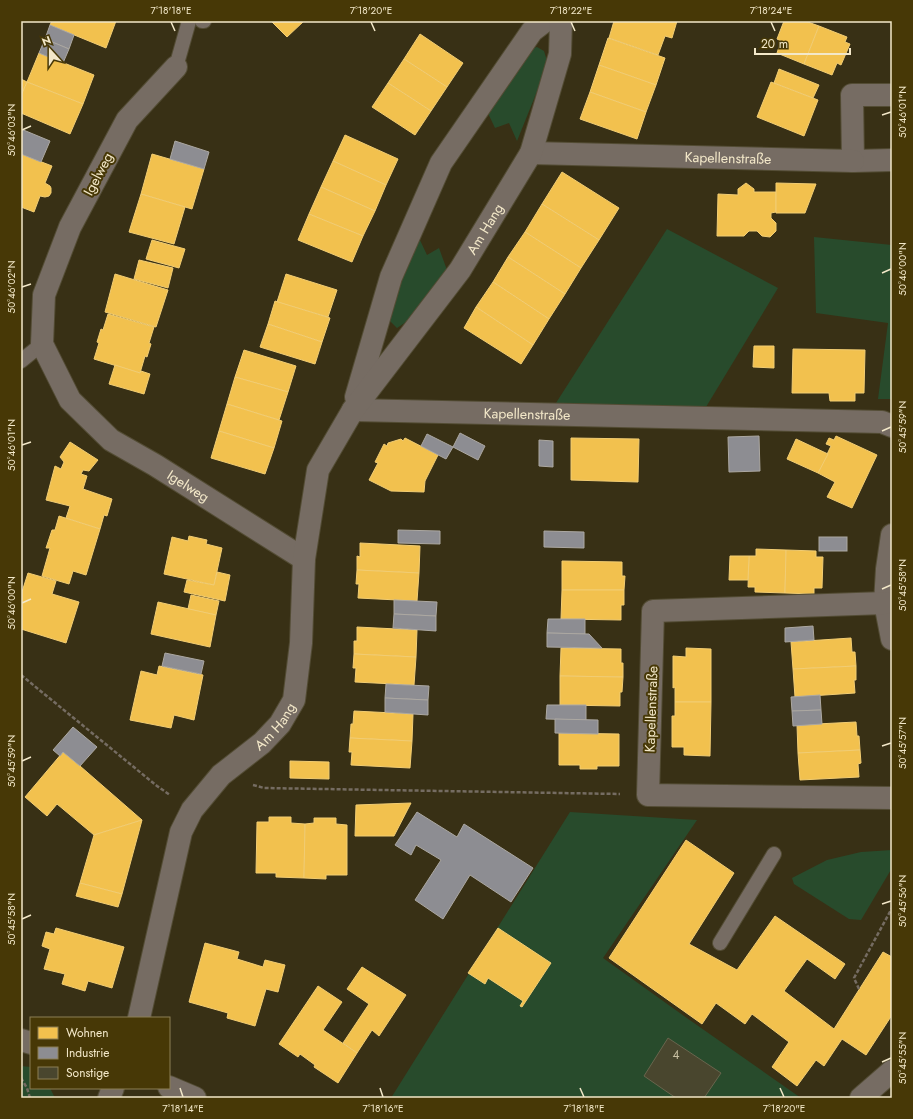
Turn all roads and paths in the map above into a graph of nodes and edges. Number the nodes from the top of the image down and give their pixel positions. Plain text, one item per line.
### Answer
1 (189, 21) edge
2 (544, 21) edge
3 (561, 21) edge
4 (176, 67) joint
5 (892, 95) edge
6 (531, 153) junction
7 (892, 160) edge
8 (853, 161) junction
9 (42, 344) junction
10 (21, 361) edge
11 (352, 410) junction
12 (892, 426) edge
13 (892, 535) edge
14 (304, 559) junction
15 (885, 603) junction
16 (892, 639) edge
17 (21, 675) edge
18 (221, 775) junction
19 (648, 795) junction
20 (892, 798) edge
21 (192, 810) junction
22 (774, 854) dead end
23 (892, 908) edge
24 (720, 943) dead end
25 (859, 989) dead end
26 (139, 1017) edge
27 (892, 1071) edge
28 (21, 1078) edge
29 (170, 1087) edge
30 (30, 1098) edge
31 (195, 1098) edge
32 (861, 1098) edge

1 - 4 lane, Igelweg
2 - 11 street, Am Hang
3 - 6 street, Am Hang
4 - 9 street, Igelweg
5 - 8 street
6 - 8 street, Kapellenstraße
6 - 11 street, Am Hang
7 - 8 street, Kapellenstraße
9 - 10 lane
9 - 14 street, Igelweg
11 - 12 street, Kapellenstraße
11 - 14 street, Am Hang
13 - 15 street
14 - 18 street, Am Hang
15 - 16 street
15 - 19 street, Kapellenstraße
17 - 21 path
18 - 19 path
18 - 21 street, Am Hang
19 - 20 street
21 - 26 street, Am Hang
22 - 24 lane
23 - 25 path
27 - 32 street
28 - 30 path
29 - 31 street

